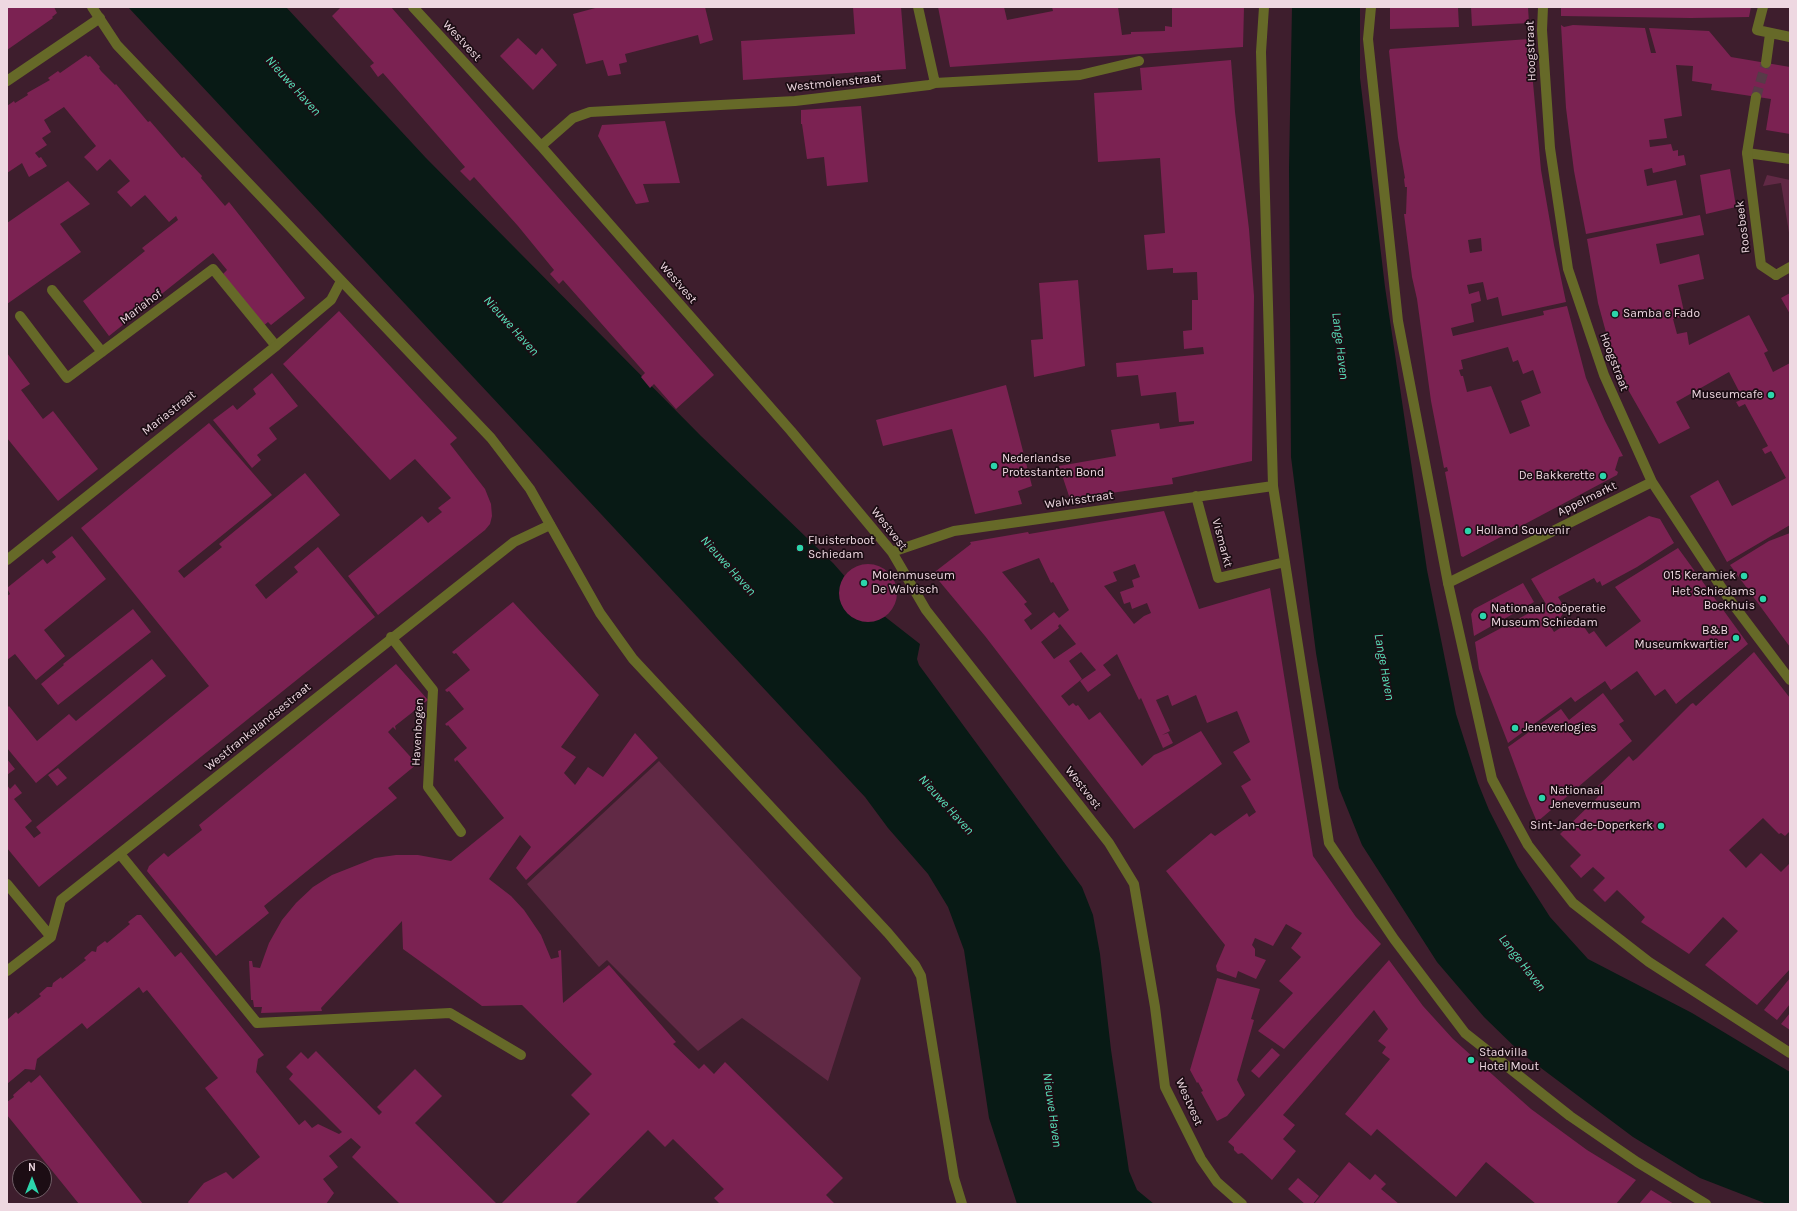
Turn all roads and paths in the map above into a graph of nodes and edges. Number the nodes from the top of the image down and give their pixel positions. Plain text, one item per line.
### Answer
1 (92, 7) edge
2 (413, 7) edge
3 (918, 7) edge
4 (1264, 7) edge
5 (1371, 7) edge
6 (1543, 7) edge
7 (1763, 7) edge
8 (100, 18) junction
9 (1770, 34) junction
10 (1790, 37) edge
11 (1139, 61) dead end
12 (1766, 63) tunnel mouth
13 (7, 81) edge
14 (935, 83) junction
15 (1756, 97) tunnel mouth
16 (541, 146) junction
17 (1747, 153) junction
18 (1790, 159) edge
19 (1790, 267) edge
20 (341, 281) junction
21 (52, 290) dead end
22 (20, 316) dead end
23 (276, 346) junction
24 (102, 352) junction
25 (1652, 482) junction
26 (1273, 486) junction
27 (1196, 496) junction
28 (550, 526) junction
29 (892, 552) junction
30 (7, 560) edge
31 (1285, 562) junction
32 (1448, 583) junction
33 (391, 637) junction
34 (1790, 680) edge
35 (461, 832) dead end
36 (120, 854) junction
37 (7, 884) edge
38 (50, 937) junction
39 (7, 971) edge
40 (1790, 1053) edge
41 (521, 1055) dead end
42 (962, 1204) edge
43 (1242, 1204) edge
44 (1706, 1204) edge

1 - 8 street
2 - 16 street, Westvest
3 - 14 street
4 - 26 street
5 - 32 street
6 - 25 street, Hoogstraat
7 - 9 street
8 - 13 street
8 - 20 street
9 - 10 street
9 - 12 street
11 - 14 street, Westmolenstraat
14 - 16 street, Westmolenstraat
15 - 17 street, Roosbeek
16 - 29 street, Westvest
17 - 18 street
17 - 19 street, Roosbeek
20 - 23 street, Mariastraat
20 - 28 street
21 - 24 street
22 - 24 street, Mariahof
23 - 24 street, Mariahof
23 - 30 street, Mariastraat
25 - 32 street, Appelmarkt
25 - 34 street, Hoogstraat
26 - 27 street, Walvisstraat
26 - 31 street
27 - 29 street, Walvisstraat
27 - 31 street, Vismarkt
28 - 33 street, Westfrankelandsestraat
28 - 42 street
29 - 43 street, Westvest
31 - 44 street
32 - 40 street
33 - 35 street, Havenbogen
33 - 36 street, Westfrankelandsestraat
36 - 38 street, Westfrankelandsestraat
36 - 41 street
37 - 38 street
38 - 39 street

